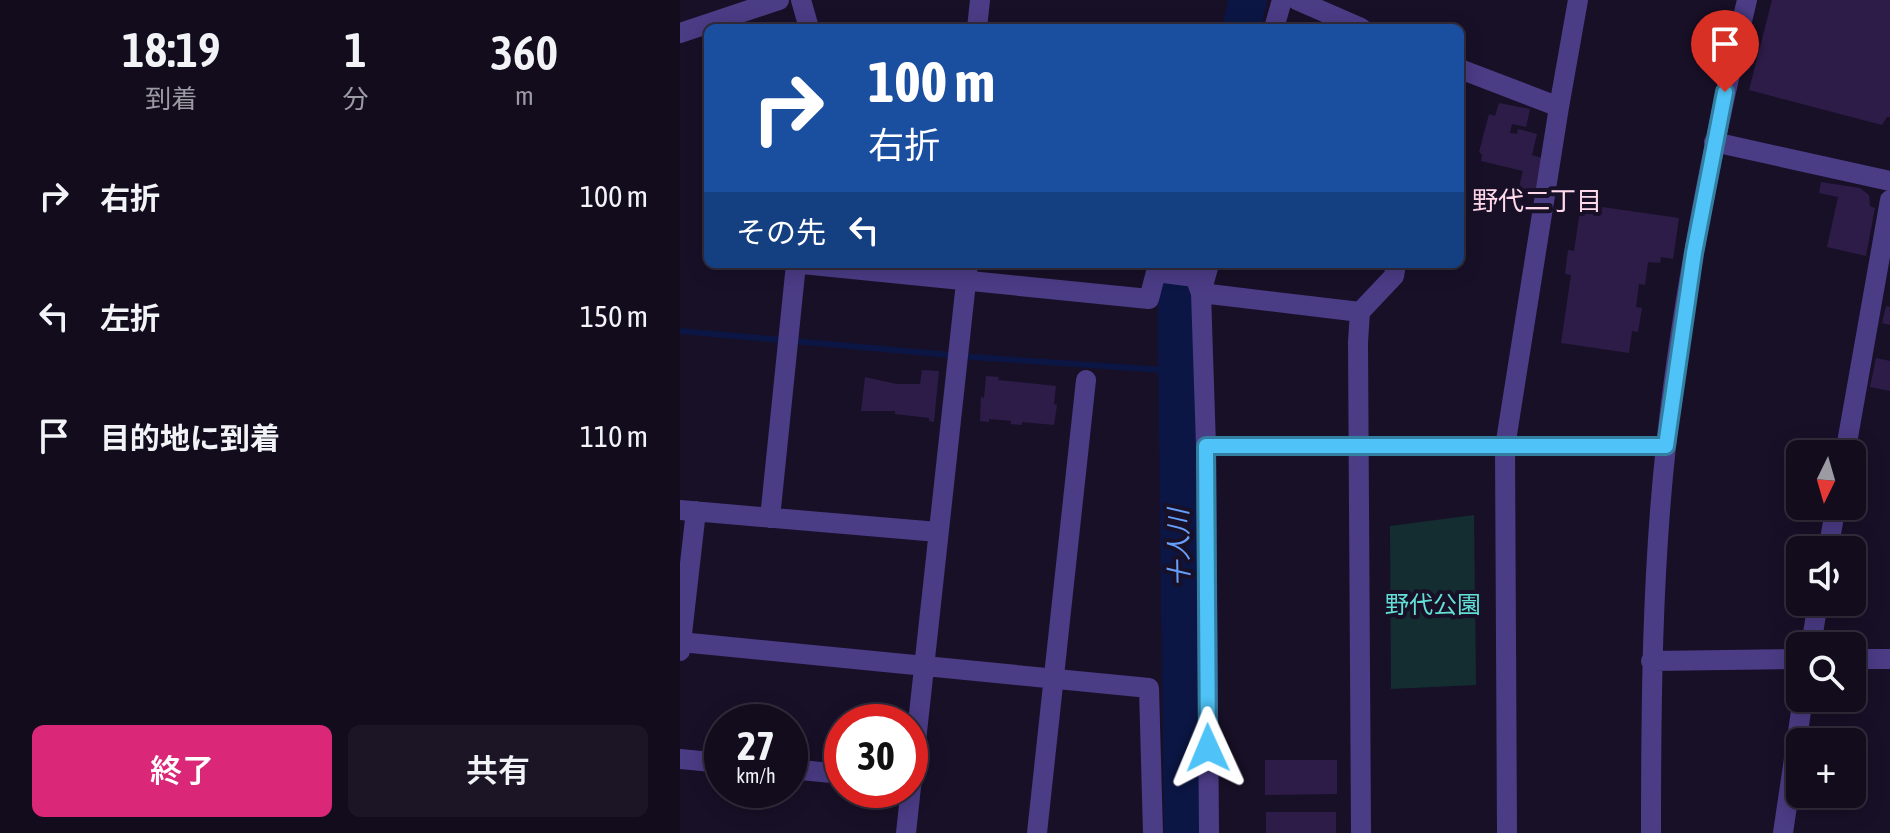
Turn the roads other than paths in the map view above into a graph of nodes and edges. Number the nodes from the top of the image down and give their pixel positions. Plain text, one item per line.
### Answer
1 (779, 0) edge
2 (801, 0) edge
3 (980, 0) edge
4 (1282, 0) edge
5 (1297, 0) edge
6 (1578, 0) edge
7 (1747, 0) edge
8 (707, 24) edge
9 (808, 24) edge
10 (977, 24) edge
11 (1275, 24) edge
12 (1352, 24) edge
13 (704, 25) edge
14 (680, 33) edge
15 (1464, 71) edge
16 (1559, 107) junction
17 (1714, 142) junction
18 (1890, 181) edge
19 (1890, 200) edge
20 (798, 268) edge
21 (896, 268) edge
22 (1395, 268) edge
23 (968, 271) edge
24 (1202, 278) edge
25 (1360, 312) junction
26 (1086, 380) dead end
27 (1847, 440) edge
28 (1206, 446) junction
29 (1358, 446) junction
30 (1666, 446) junction
31 (1505, 447) junction
32 (688, 510) edge
33 (770, 518) junction
34 (938, 532) junction
35 (680, 642) edge
36 (680, 651) edge
37 (1786, 659) edge
38 (1866, 659) edge
39 (1890, 659) edge
40 (1651, 661) junction
41 (923, 664) junction
42 (1054, 677) junction
43 (919, 704) edge
44 (1801, 712) edge
45 (680, 759) edge
46 (704, 761) edge
47 (908, 808) edge
48 (906, 833) edge
49 (1037, 833) edge
50 (1153, 833) edge
51 (1209, 833) edge
52 (1361, 833) edge
53 (1507, 833) edge
54 (1651, 833) edge
55 (1783, 833) edge

1 - 8 street
2 - 9 street
3 - 10 street
4 - 11 street
5 - 12 street
6 - 16 street
7 - 17 street
13 - 14 street
15 - 16 street
16 - 31 street
17 - 18 street
17 - 30 street
19 - 27 street
20 - 33 street
21 - 23 street
22 - 25 street
23 - 24 street
23 - 34 street
24 - 25 street
24 - 28 street
25 - 29 street
26 - 42 street
28 - 29 street
28 - 51 street
29 - 31 street
29 - 52 street
30 - 31 street
30 - 40 street
31 - 53 street
32 - 33 street
32 - 35 street
33 - 34 street
34 - 41 street
35 - 36 street
35 - 41 street
37 - 40 street
38 - 39 street
40 - 54 street
41 - 42 street
41 - 43 street
42 - 49 street
42 - 50 street
44 - 55 street
45 - 46 street
47 - 48 street

